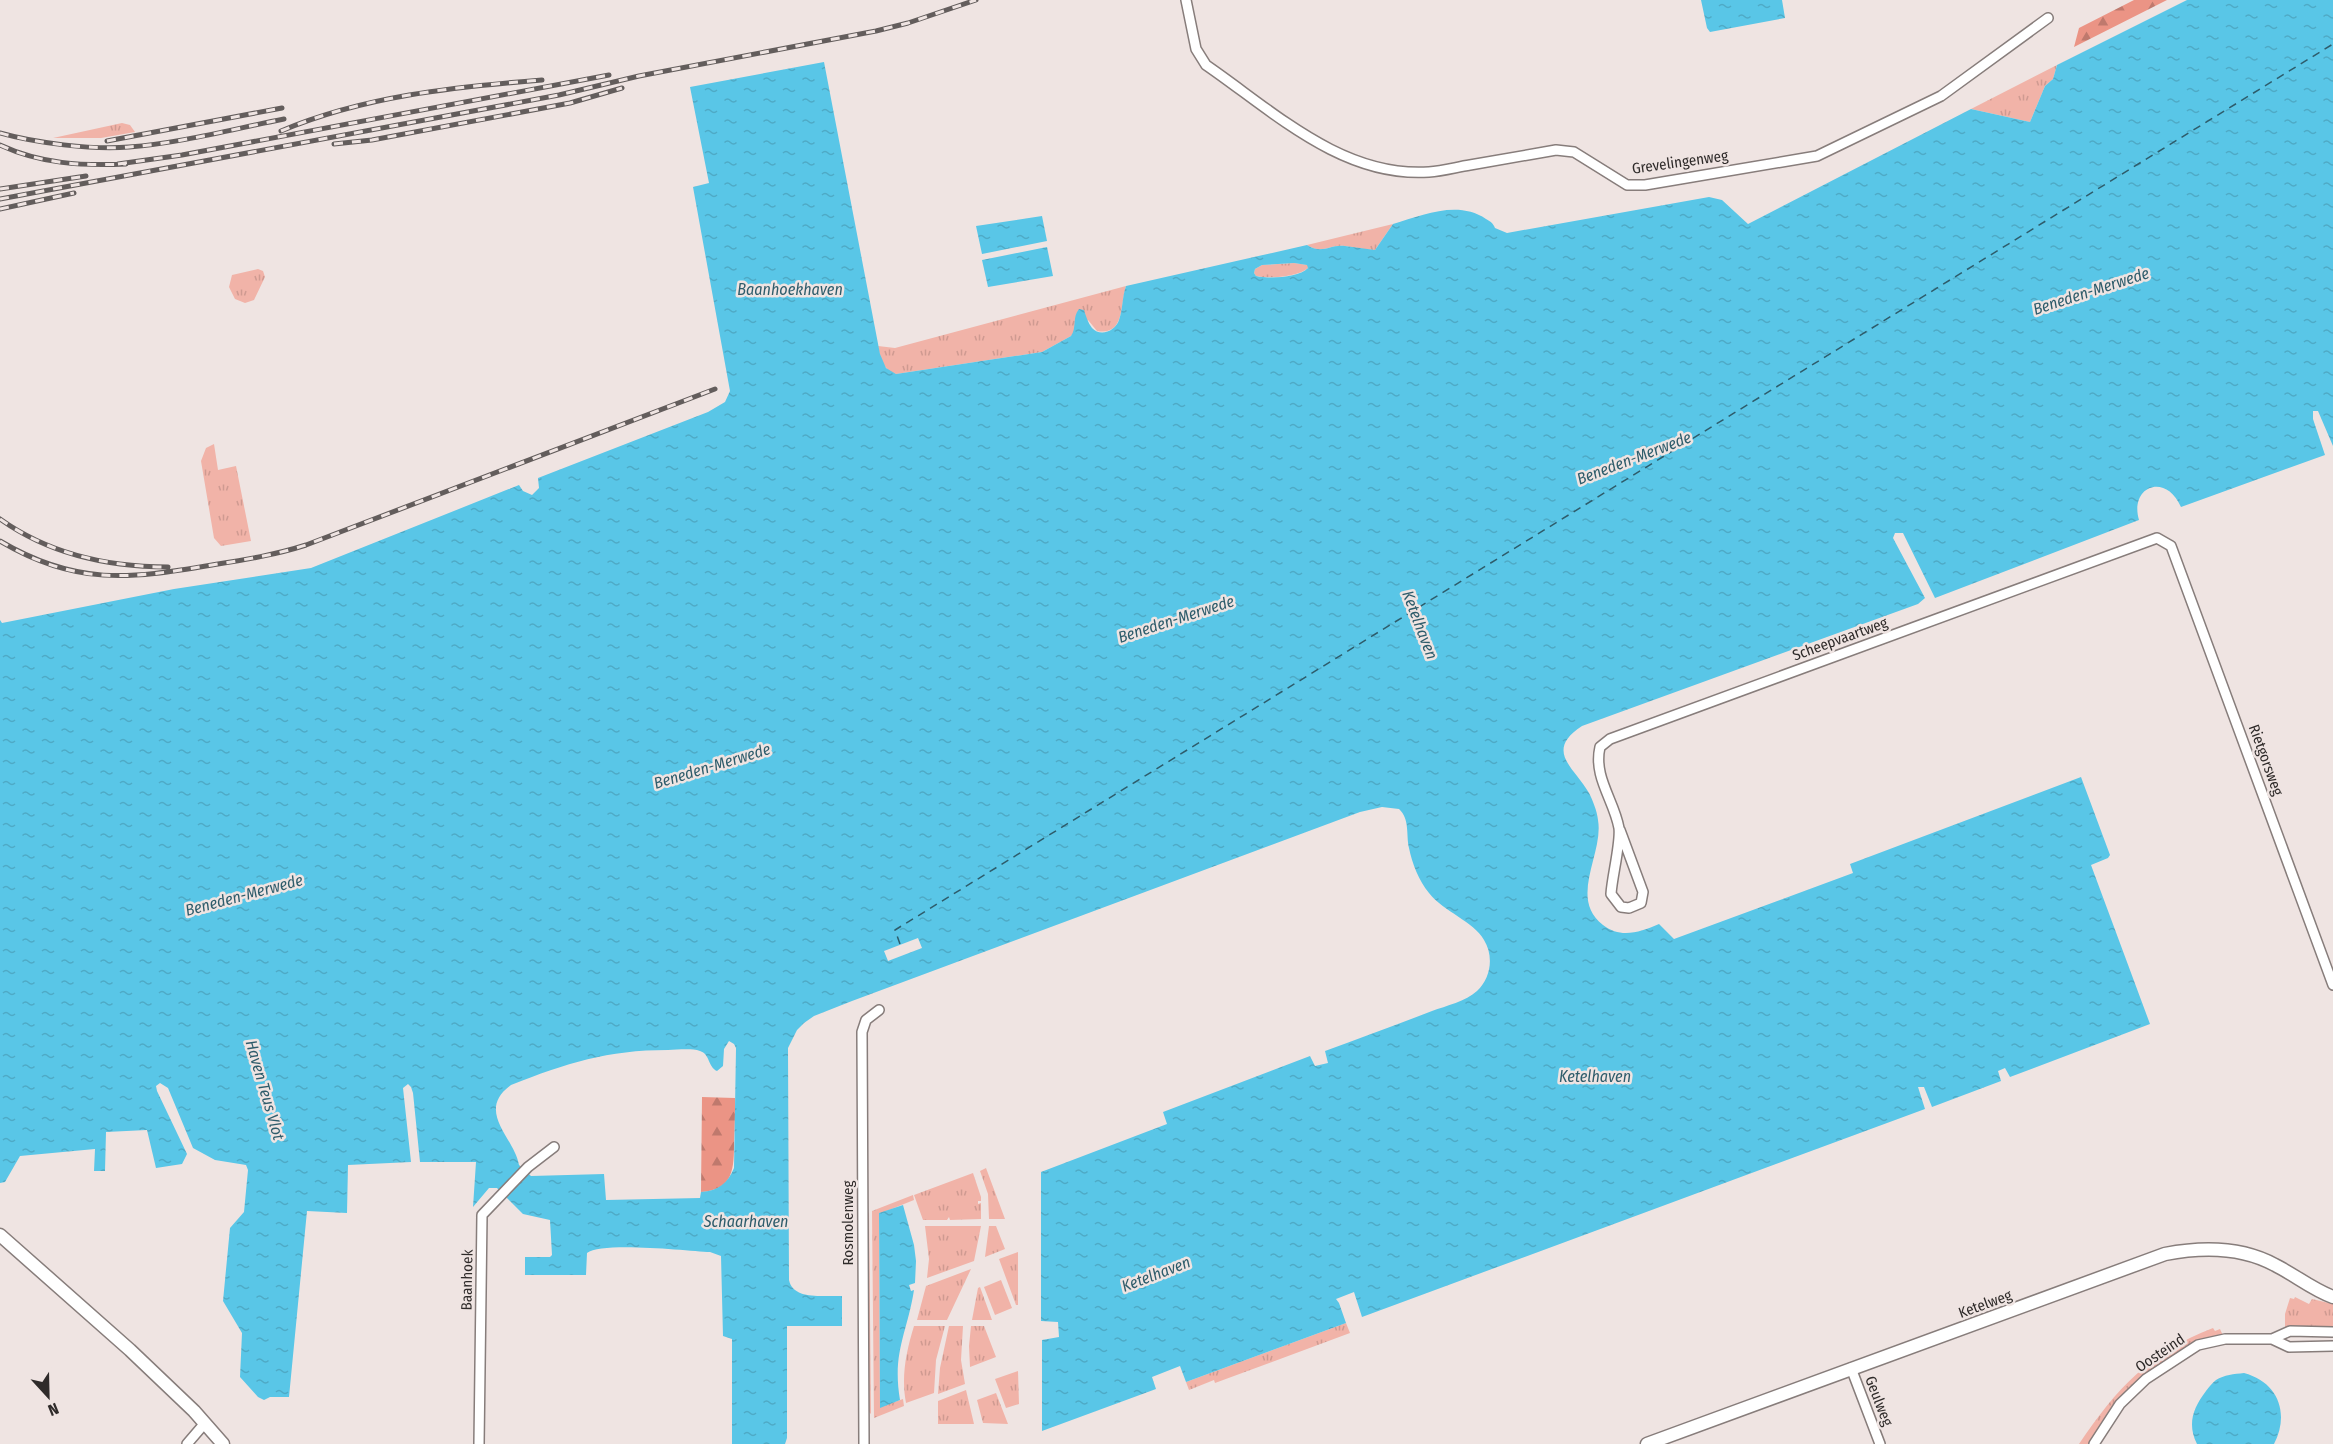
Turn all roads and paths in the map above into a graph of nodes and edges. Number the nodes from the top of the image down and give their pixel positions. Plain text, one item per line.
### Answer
1 (1186, 0) edge
2 (2048, 18) dead end
3 (2171, 546) joint
4 (1620, 830) junction
5 (2329, 961) edge
6 (2333, 985) edge
7 (879, 1010) dead end
8 (554, 1147) dead end
9 (0, 1235) edge
10 (2333, 1297) edge
11 (2333, 1332) edge
12 (2272, 1338) junction
13 (2333, 1347) edge
14 (1851, 1368) junction
15 (205, 1423) junction
16 (187, 1444) edge
17 (223, 1444) edge
18 (479, 1444) edge
19 (864, 1444) edge
20 (1647, 1444) edge
21 (1880, 1444) edge
22 (2094, 1444) edge

1 - 2 street, Grevelingenweg
3 - 4 street, Scheepvaartweg
3 - 5 street, Rietgorsweg
4 - 4 street, Scheepvaartweg
5 - 6 street, Rietgorsweg
7 - 19 street, Rosmolenweg
8 - 18 street, Baanhoek
9 - 15 street
10 - 14 street, Ketelweg
11 - 12 street, Oosteind
12 - 13 street, Oosteind
12 - 22 street, Oosteind
14 - 20 street, Ketelweg
14 - 21 street, Geulweg
15 - 16 street
15 - 17 street

